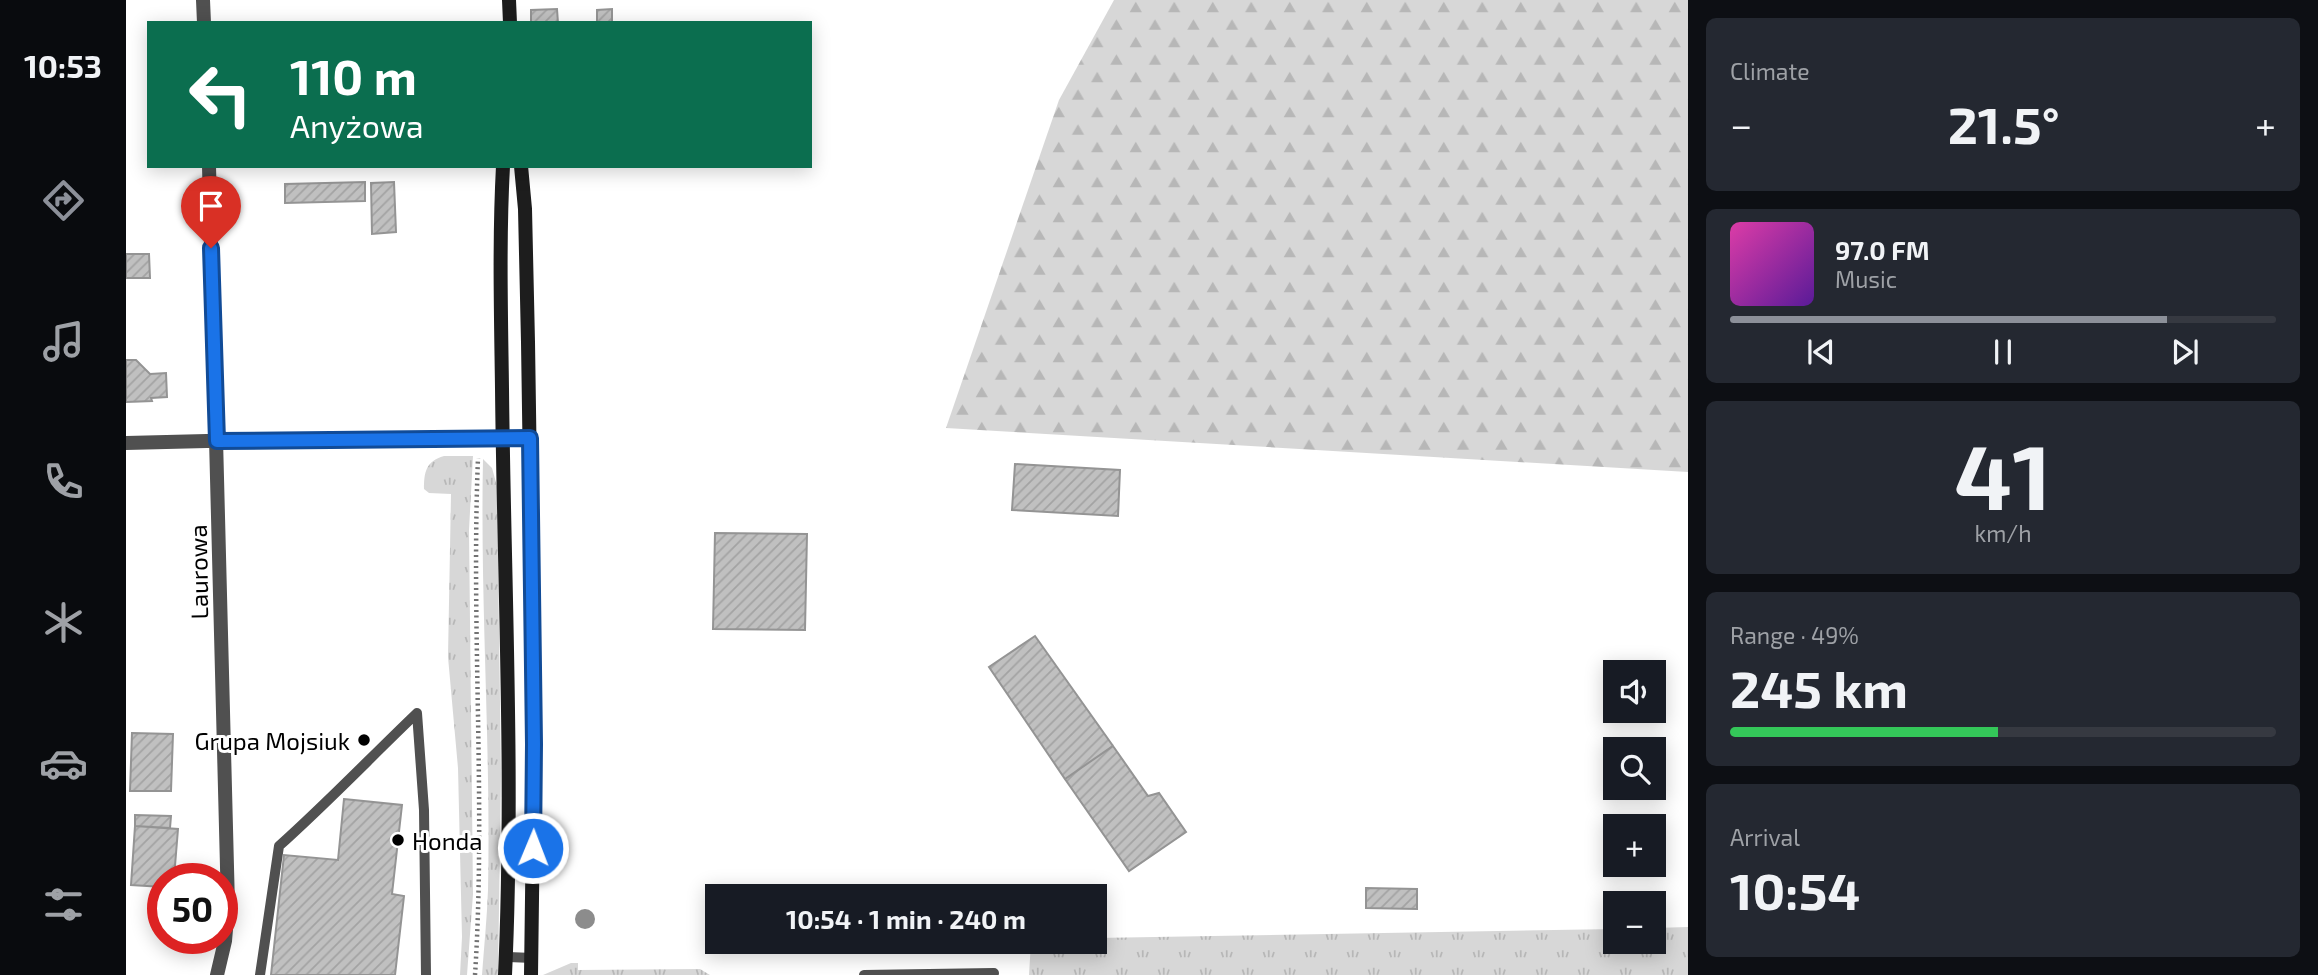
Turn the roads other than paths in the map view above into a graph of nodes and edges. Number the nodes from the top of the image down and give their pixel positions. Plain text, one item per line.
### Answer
1 (204, 0) edge
2 (509, 0) edge
3 (204, 21) edge
4 (510, 21) edge
5 (209, 168) edge
6 (503, 168) edge
7 (521, 168) edge
8 (530, 438) junction
9 (503, 439) junction
10 (217, 441) junction
11 (126, 443) edge
12 (506, 957) junction
13 (533, 958) junction
14 (994, 973) dead end
15 (217, 975) edge
16 (260, 975) edge
17 (426, 975) edge
18 (505, 975) edge
19 (531, 975) edge
20 (864, 975) edge

1 - 3 street
2 - 4 main road
5 - 10 street, Laurowa
6 - 9 main road
7 - 8 main road
8 - 9 street
8 - 13 main road
9 - 10 street
9 - 12 main road
10 - 11 street
10 - 15 street, Laurowa
12 - 13 lane
12 - 18 main road
13 - 19 main road
14 - 20 lane
16 - 17 lane

